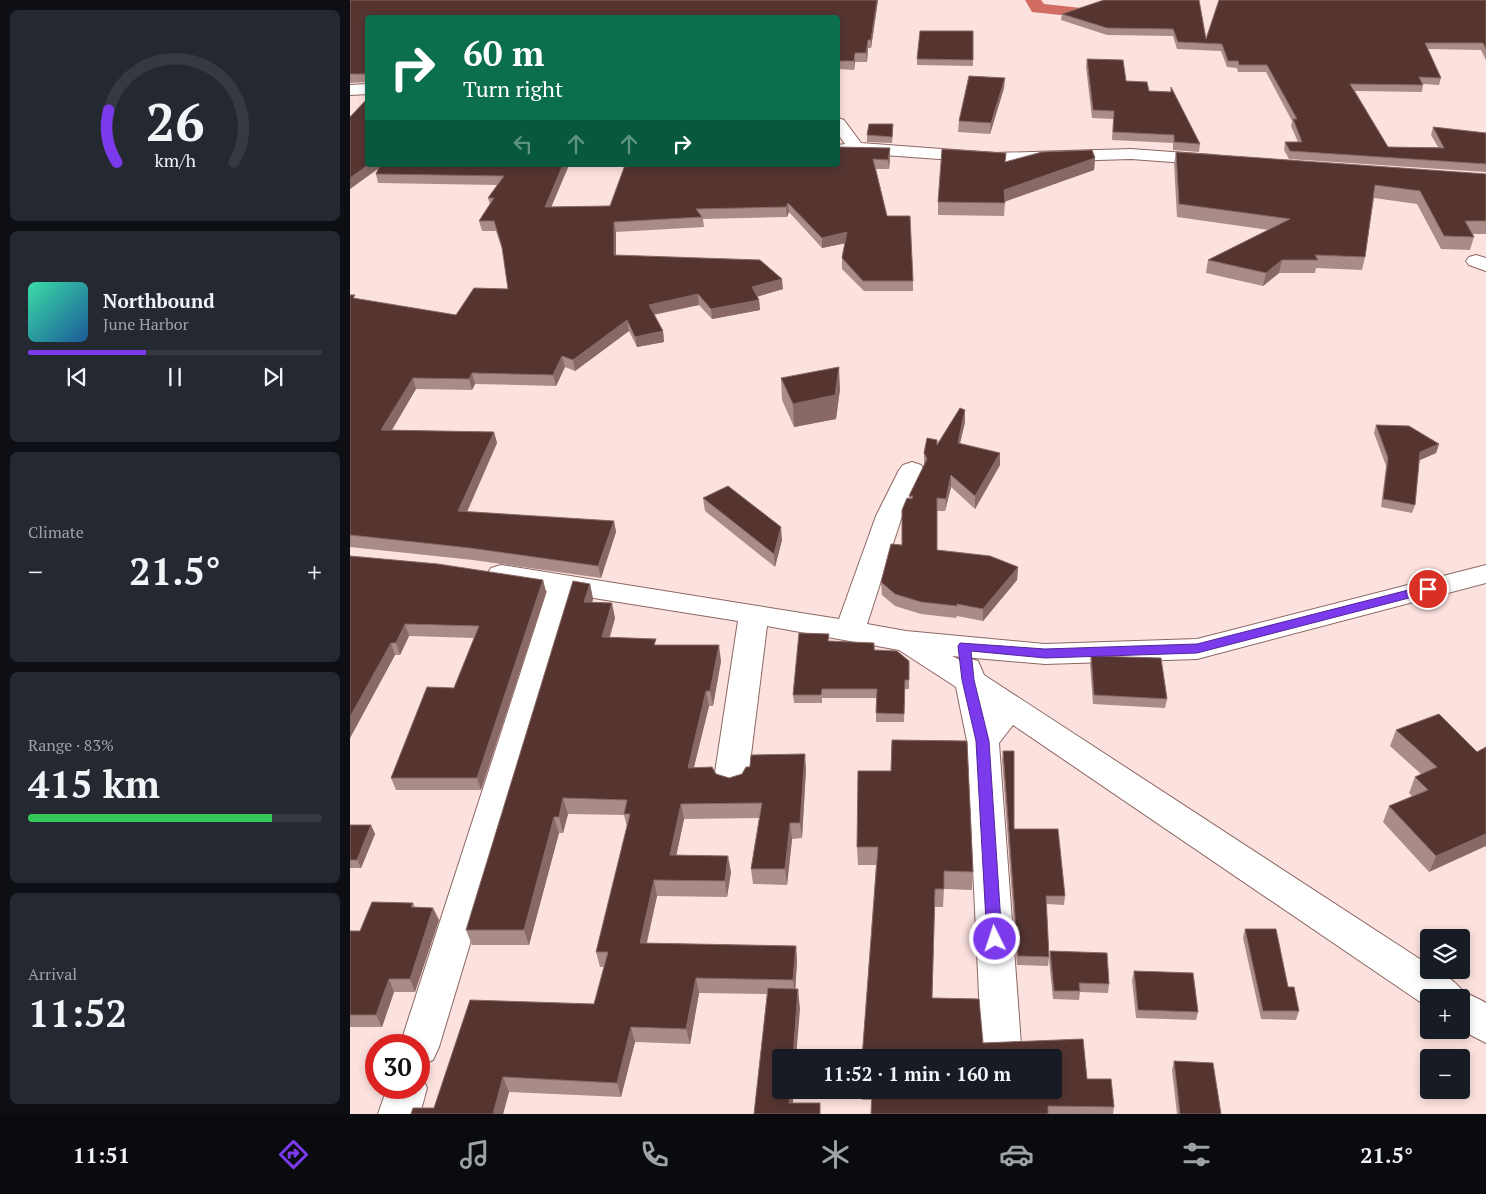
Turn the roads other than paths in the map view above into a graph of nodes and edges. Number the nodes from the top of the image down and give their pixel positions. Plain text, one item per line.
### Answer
1 (365, 89) edge
2 (350, 90) edge
3 (840, 126) edge
4 (856, 148) junction
5 (840, 150) edge
6 (1230, 161) edge
7 (912, 470) dead end
8 (479, 571) edge
9 (1486, 574) edge
10 (564, 583) junction
11 (754, 614) junction
12 (850, 631) junction
13 (906, 641) junction
14 (964, 646) junction
15 (968, 680) junction
16 (1010, 707) junction
17 (982, 741) junction
18 (731, 779) edge
19 (1433, 989) edge
20 (1470, 1014) edge
21 (1486, 1024) edge
22 (423, 1034) edge
23 (1001, 1049) edge
24 (404, 1099) edge
25 (1004, 1099) edge
26 (399, 1114) edge
27 (1005, 1114) edge

1 - 2 street
3 - 4 street
4 - 5 street
4 - 6 street
7 - 12 street
8 - 10 street
9 - 14 street
10 - 11 street
10 - 22 street
11 - 12 street
11 - 18 street
12 - 13 street
13 - 14 street
13 - 15 street
14 - 15 street
15 - 16 street
15 - 17 street
16 - 17 street
16 - 19 street
17 - 23 street
20 - 21 street
24 - 26 street
25 - 27 street

